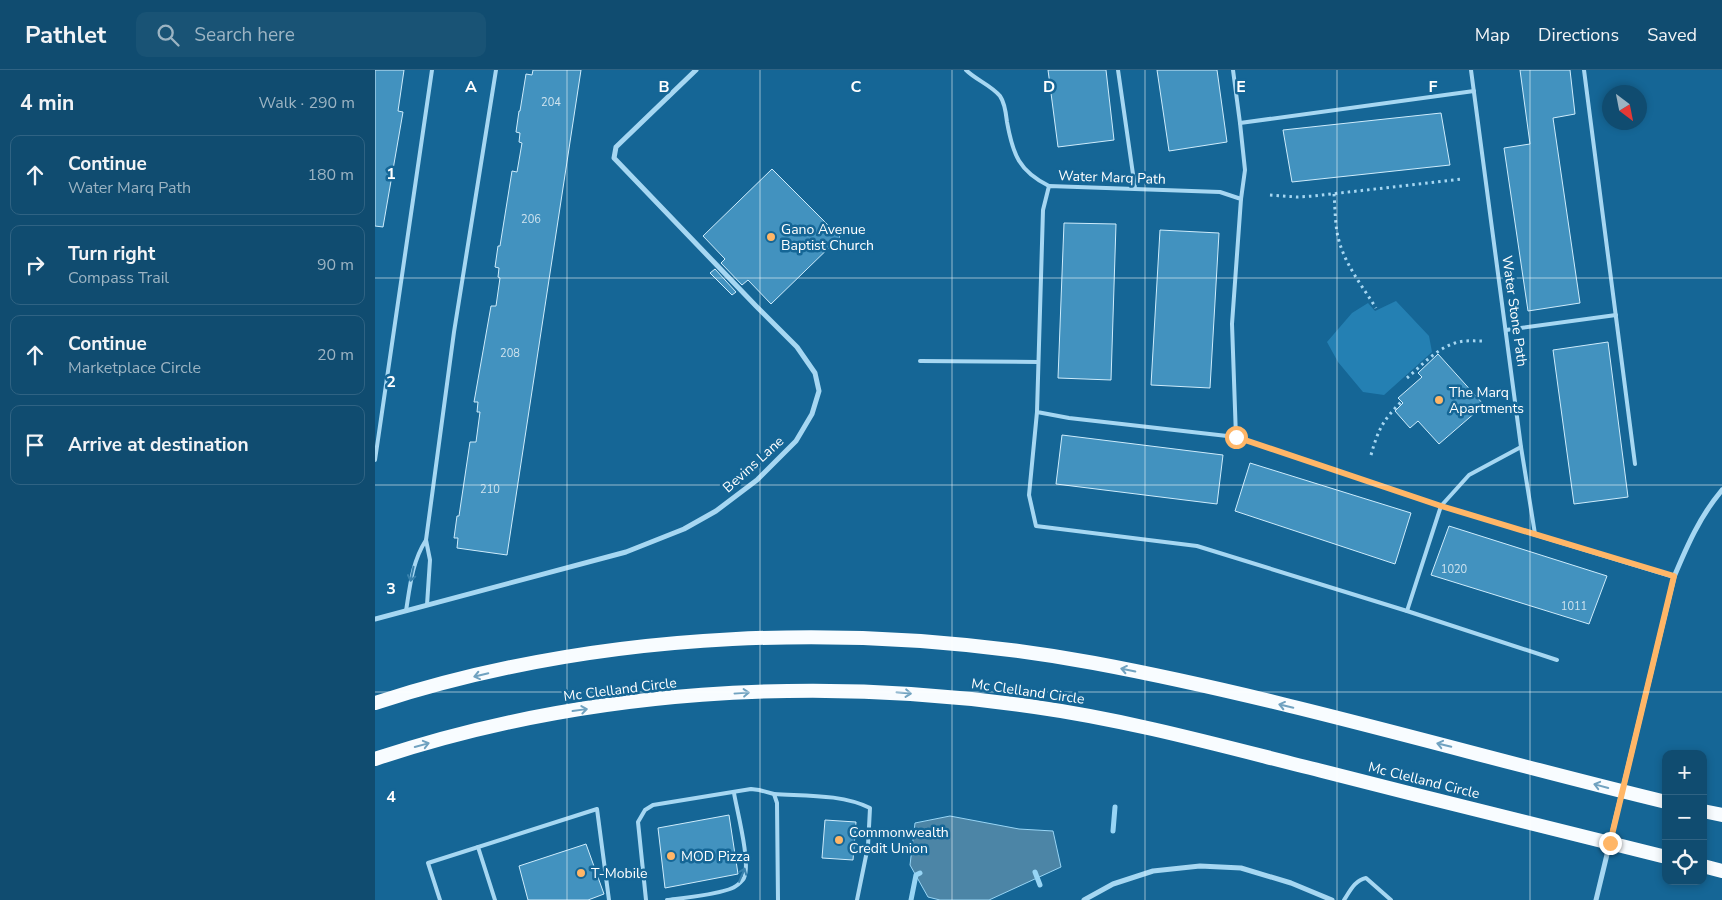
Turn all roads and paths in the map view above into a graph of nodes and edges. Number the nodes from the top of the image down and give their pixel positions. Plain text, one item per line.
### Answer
1 (432, 70) edge
2 (496, 70) edge
3 (696, 70) edge
4 (966, 70) edge
5 (1118, 70) edge
6 (1233, 70) edge
7 (1471, 70) edge
8 (1584, 70) edge
9 (1474, 91) junction
10 (1240, 123) junction
11 (1461, 179) dead end
12 (1049, 186) junction
13 (1135, 188) junction
14 (1334, 194) junction
15 (1270, 195) dead end
16 (1241, 199) junction
17 (1376, 308) dead end
18 (1616, 315) junction
19 (1506, 330) junction
20 (1482, 341) dead end
21 (920, 361) dead end
22 (1038, 362) junction
23 (1407, 378) dead end
24 (1401, 402) dead end
25 (1037, 412) junction
26 (1236, 437) junction
27 (1521, 447) junction
28 (1371, 455) dead end
29 (375, 460) edge
30 (1635, 464) dead end
31 (1722, 490) edge
32 (1441, 506) junction
33 (1535, 534) junction
34 (426, 540) junction
35 (1674, 576) junction
36 (427, 605) junction
37 (406, 611) junction
38 (1407, 611) junction
39 (375, 619) edge
40 (1557, 660) dead end
41 (375, 703) edge
42 (375, 759) edge
43 (1622, 791) junction
44 (734, 793) junction
45 (774, 794) junction
46 (1662, 801) edge
47 (1707, 812) edge
48 (1722, 816) edge
49 (1610, 843) junction
50 (478, 847) junction
51 (1662, 856) edge
52 (1707, 867) edge
53 (1722, 871) edge
54 (441, 900) edge
55 (495, 900) edge
56 (609, 900) edge
57 (646, 900) edge
58 (667, 900) edge
59 (778, 900) edge
60 (857, 900) edge
61 (1084, 900) edge
62 (1332, 900) edge
63 (1344, 900) edge
64 (1391, 900) edge
65 (1596, 900) edge

1 - 29 lane
2 - 34 lane
3 - 36 street, Bevins Lane
4 - 12 lane
5 - 13 lane
6 - 10 lane
7 - 9 lane, Water Stone Path
8 - 18 lane
9 - 10 lane
9 - 19 lane, Water Stone Path
10 - 16 lane
11 - 14 path
12 - 13 lane, Water Marq Path
12 - 22 lane, Water Marq Path
13 - 16 lane, Water Marq Path
14 - 15 path
14 - 17 path
16 - 26 lane
18 - 19 lane
18 - 30 lane
19 - 27 lane, Water Stone Path
20 - 23 path
21 - 22 lane
22 - 25 lane, Water Marq Path
24 - 28 path
25 - 26 lane
25 - 38 lane, Water Marq Path
26 - 32 lane
27 - 32 lane
27 - 33 lane, Water Stone Path
31 - 35 street
32 - 33 lane
32 - 38 lane
33 - 35 lane
34 - 36 lane
34 -> 37 lane
35 - 43 street
36 - 37 street, Bevins Lane
37 - 39 street, Bevins Lane
38 - 40 lane
43 -> 41 highway
42 -> 49 highway, Mc Clelland Circle
43 - 46 highway
43 - 49 street
44 - 45 lane
44 - 57 lane
58 -> 44 lane
45 - 59 lane
45 - 60 lane
47 - 48 highway
49 - 51 highway, Mc Clelland Circle
49 - 65 street
50 - 54 lane
50 - 55 lane
50 - 56 lane
52 - 53 highway
61 - 62 street
63 - 64 lane

